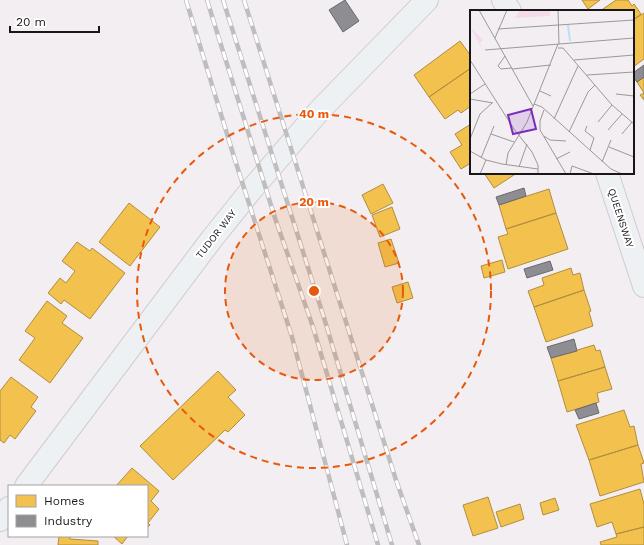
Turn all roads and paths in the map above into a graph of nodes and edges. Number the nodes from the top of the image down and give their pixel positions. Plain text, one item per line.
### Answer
1 (427, 0) edge
2 (503, 0) edge
3 (509, 10) edge
4 (606, 174) edge
5 (644, 286) edge
6 (27, 485) edge
7 (8, 509) edge
8 (0, 520) edge

1 - 6 street, TUDOR WAY
2 - 3 street
4 - 5 street, QUEENSWAY
7 - 8 street

